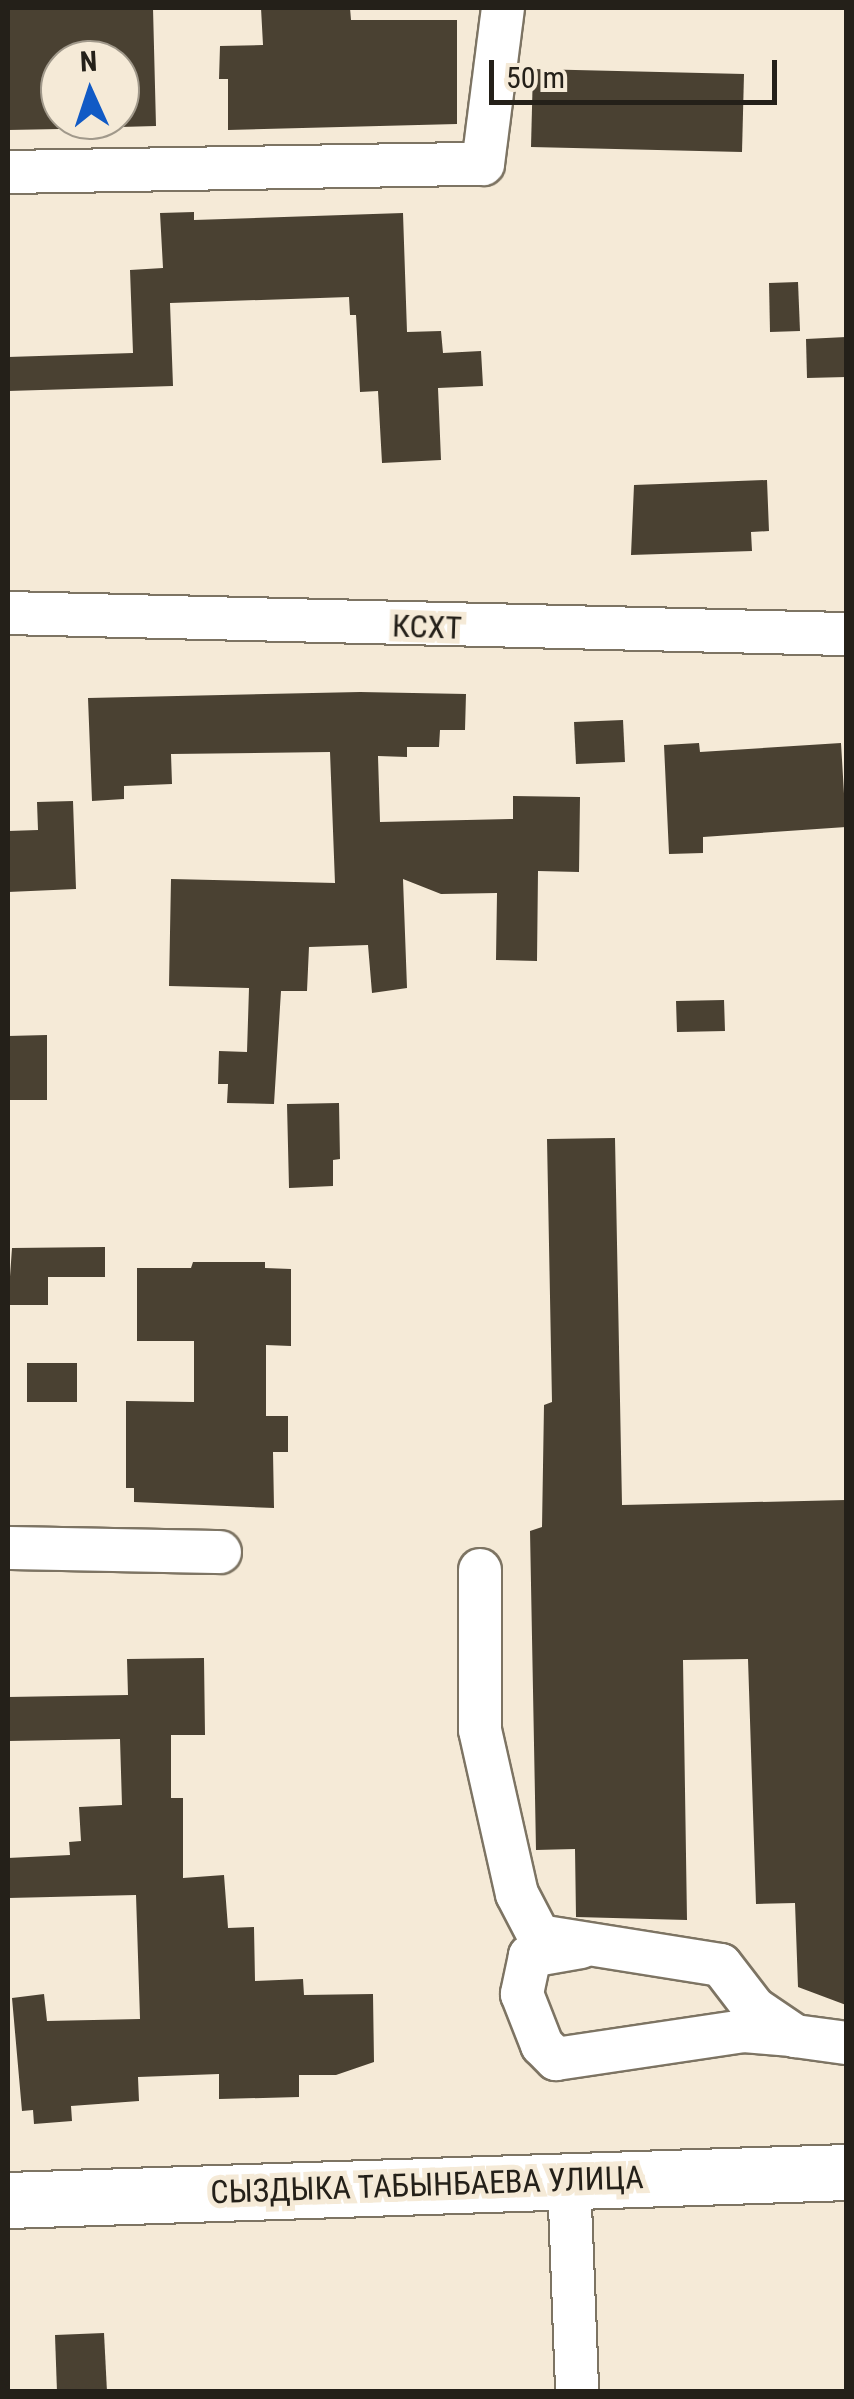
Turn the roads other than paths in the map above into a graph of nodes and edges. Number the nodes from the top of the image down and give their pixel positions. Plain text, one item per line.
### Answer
1 (503, 8) edge
2 (8, 172) edge
3 (8, 612) edge
4 (846, 634) edge
5 (8, 1548) edge
6 (220, 1552) dead end
7 (480, 1570) dead end
8 (582, 1947) junction
9 (846, 2034) edge
10 (796, 2036) junction
11 (846, 2044) edge
12 (846, 2172) edge
13 (569, 2179) junction
14 (8, 2200) edge
15 (576, 2392) edge

1 - 2 street
3 - 4 street, КСХТ
5 - 6 street
7 - 8 street
8 - 10 street
8 - 10 street
9 - 10 street
10 - 11 street
12 - 13 street, СЫЗДЫКА ТАБЫНБАЕВА УЛИЦА
13 - 14 street, СЫЗДЫКА ТАБЫНБАЕВА УЛИЦА
13 - 15 street

